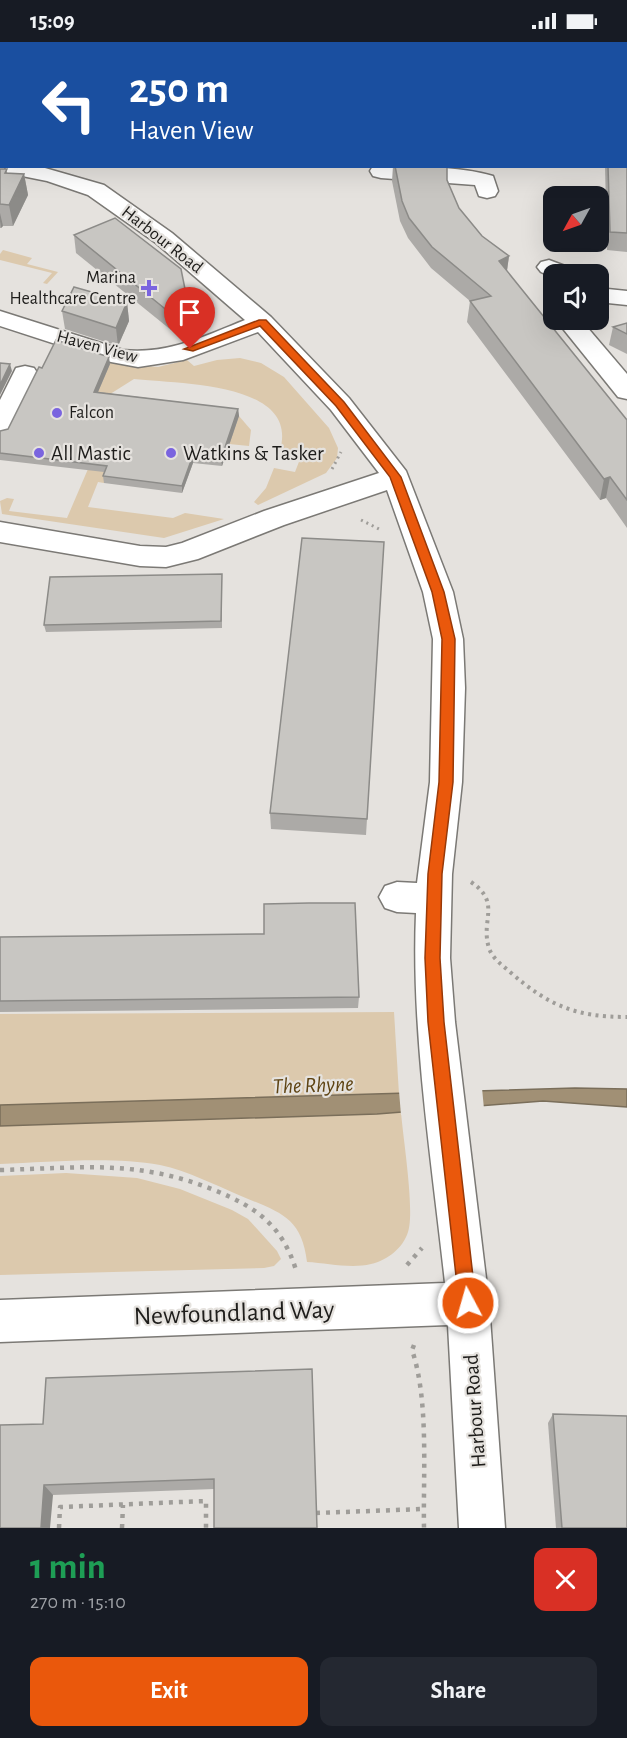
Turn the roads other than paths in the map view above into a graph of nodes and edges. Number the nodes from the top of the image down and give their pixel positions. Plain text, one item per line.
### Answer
1 (12, 168) edge
2 (80, 168) edge
3 (381, 171) dead end
4 (96, 190) junction
5 (487, 191) dead end
6 (609, 297) edge
7 (627, 298) edge
8 (0, 318) edge
9 (262, 322) junction
10 (576, 330) edge
11 (25, 374) dead end
12 (627, 391) edge
13 (0, 428) edge
14 (396, 477) junction
15 (0, 532) edge
16 (435, 886) junction
17 (397, 897) dead end
18 (468, 1303) junction
19 (0, 1320) edge
20 (482, 1528) edge

1 - 4 street, Harbour Road
2 - 4 street, Harbour Road
3 - 5 street
4 - 9 street, Harbour Road
6 - 7 street
8 - 9 street, Haven View
9 - 14 street, Harbour Road
10 - 12 street
11 - 13 street
14 - 15 street
14 - 16 street, Harbour Road
16 - 17 street
16 - 18 street, Harbour Road
18 - 19 street, Newfoundland Way
18 - 20 street, Harbour Road

